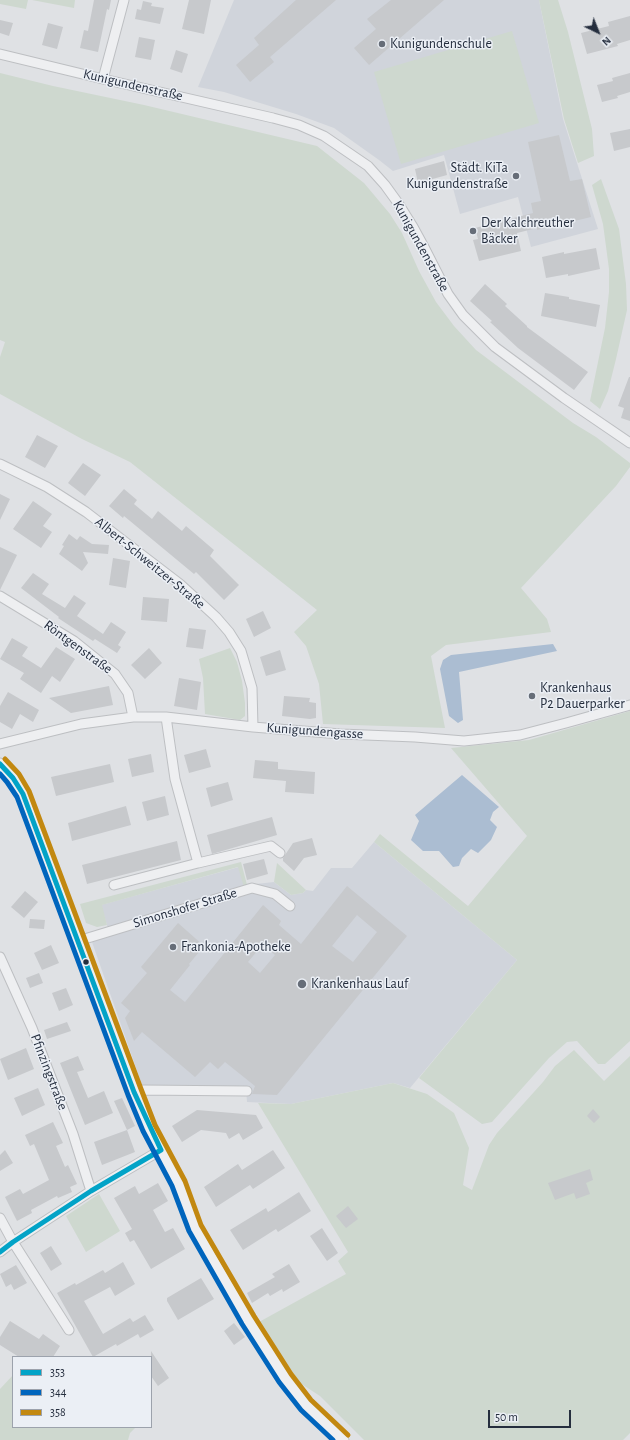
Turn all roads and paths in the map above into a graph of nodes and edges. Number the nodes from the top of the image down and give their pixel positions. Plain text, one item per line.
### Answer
1 (124, 0) edge
2 (0, 54) edge
3 (102, 79) junction
4 (630, 443) edge
5 (0, 464) edge
6 (0, 596) edge
7 (630, 705) edge
8 (133, 717) junction
9 (166, 717) junction
10 (253, 727) junction
11 (0, 744) edge
12 (0, 764) edge
13 (280, 853) dead end
14 (198, 863) junction
15 (114, 885) dead end
16 (290, 906) dead end
17 (78, 940) junction
18 (0, 956) edge
19 (247, 1091) dead end
20 (134, 1092) junction
21 (161, 1150) junction
22 (91, 1190) junction
23 (0, 1218) edge
24 (13, 1242) junction
25 (0, 1252) edge
26 (69, 1330) dead end
27 (343, 1440) edge

1 - 3 street
2 - 3 street, Kunigundenstraße
3 - 4 street, Kunigundenstraße
5 - 10 street, Albert-Schweitzer-Straße
6 - 8 street, Röntgenstraße
7 - 10 street, Kunigundengasse
8 - 9 street, Kunigundengasse
8 - 11 street, Kunigundengasse
9 - 10 street, Kunigundengasse
9 - 14 street
12 - 17 street
13 - 14 street
14 - 15 street
16 - 17 street, Simonshofer Straße
17 - 20 street
18 - 22 street, Pfinzingstraße
19 - 20 street
20 - 21 street
21 - 22 street
21 - 27 street
22 - 24 street
23 - 24 street
24 - 25 street
24 - 26 street

